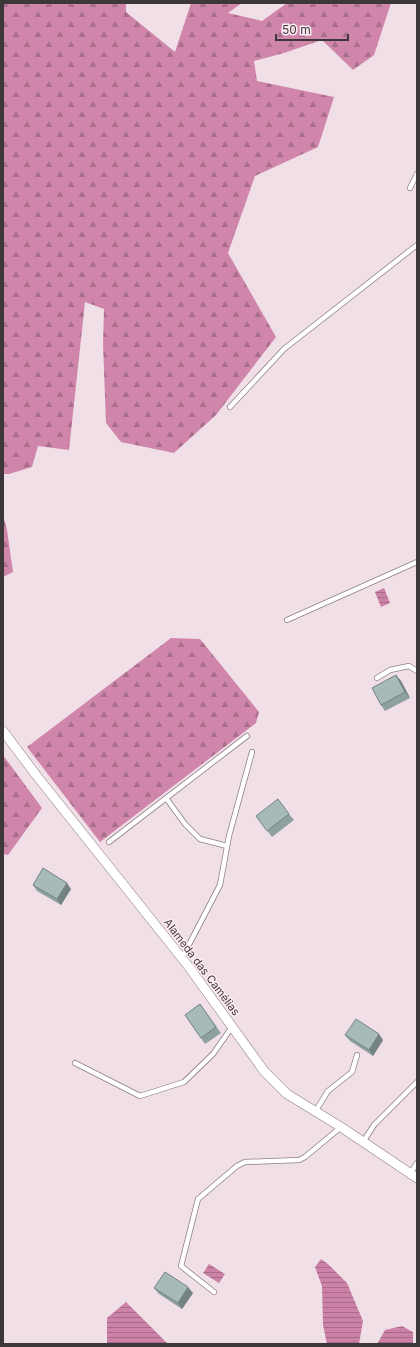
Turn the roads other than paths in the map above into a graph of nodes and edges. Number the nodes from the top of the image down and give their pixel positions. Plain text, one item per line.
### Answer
1 (417, 174) edge
2 (410, 188) dead end
3 (417, 245) edge
4 (230, 408) dead end
5 (417, 562) edge
6 (287, 620) dead end
7 (417, 671) edge
8 (377, 678) dead end
9 (3, 731) edge
10 (247, 736) dead end
11 (252, 752) dead end
12 (166, 798) junction
13 (109, 842) dead end
14 (227, 846) junction
15 (182, 958) junction
16 (232, 1027) junction
17 (357, 1055) dead end
18 (75, 1063) dead end
19 (417, 1082) edge
20 (315, 1112) junction
21 (341, 1127) junction
22 (363, 1142) junction
23 (417, 1163) edge
24 (414, 1176) edge
25 (214, 1292) dead end

1 - 2 lane
3 - 4 lane
5 - 6 lane
7 - 8 lane
9 - 15 street, Alameda das Camélias
10 - 12 lane
11 - 14 lane
12 - 13 lane
12 - 14 lane
14 - 15 lane
15 - 16 street, Alameda das Camélias
16 - 18 lane
16 - 20 street, Alameda das Camélias
17 - 20 lane
19 - 22 lane
20 - 21 street, Alameda das Camélias
21 - 22 street, Alameda das Camélias
21 - 25 lane
22 - 24 street, Alameda das Camélias
23 - 24 lane

